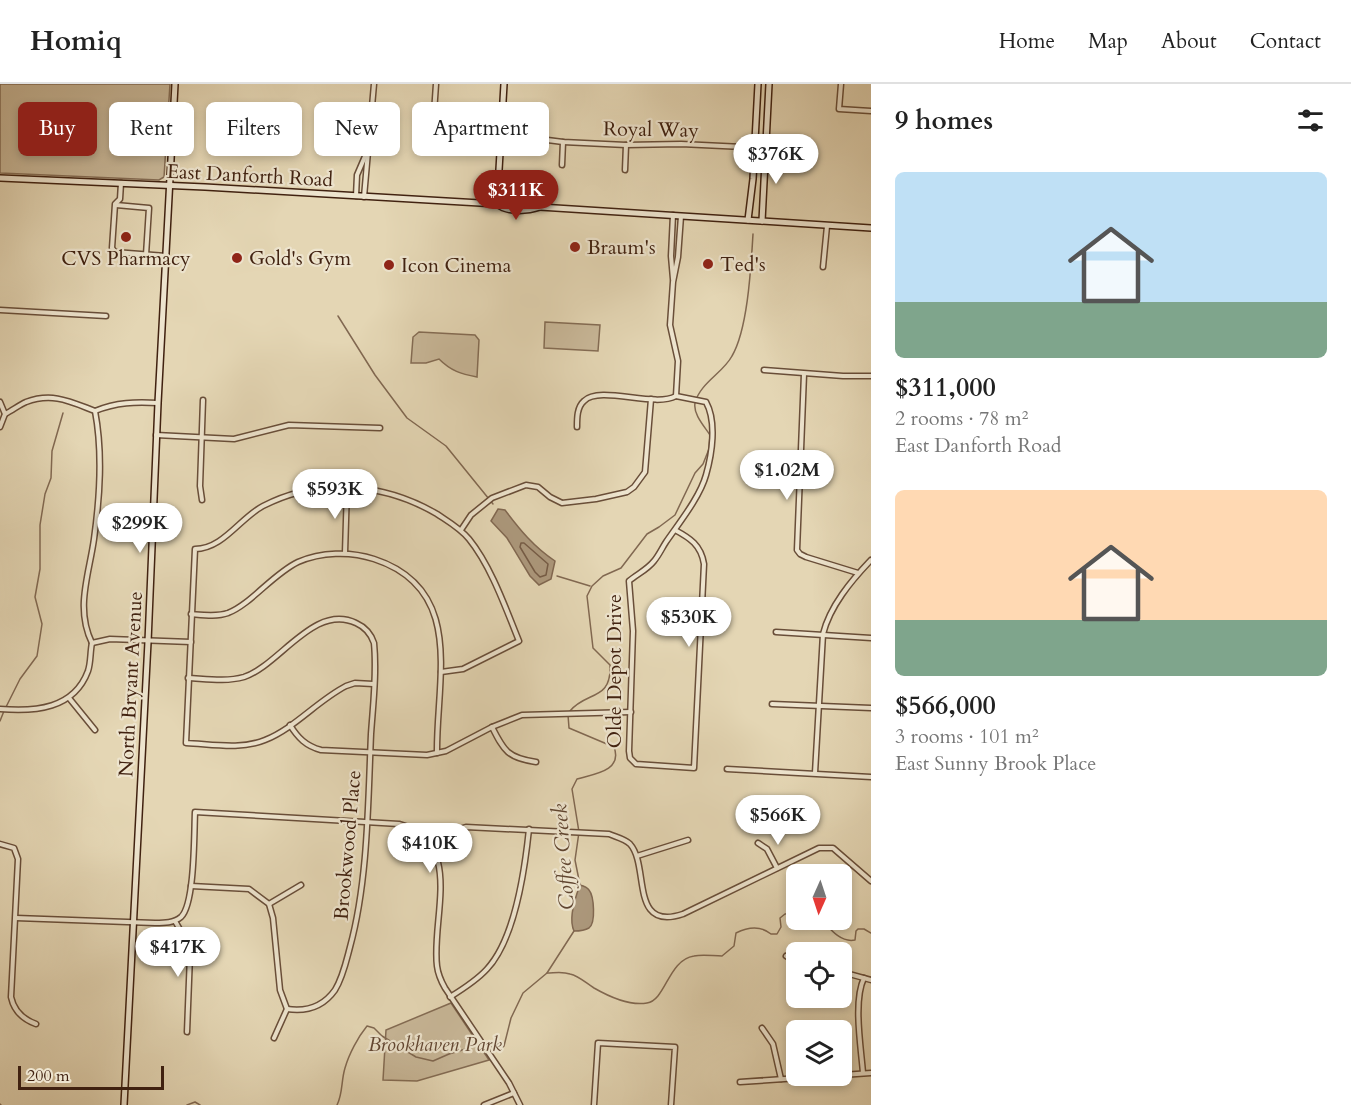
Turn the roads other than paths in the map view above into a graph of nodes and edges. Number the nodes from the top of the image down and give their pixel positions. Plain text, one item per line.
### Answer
1 (175, 84) edge
2 (375, 84) edge
3 (436, 84) edge
4 (504, 84) edge
5 (758, 84) edge
6 (769, 84) edge
7 (841, 84) edge
8 (373, 102) edge
9 (435, 102) edge
10 (503, 102) edge
11 (871, 111) edge
12 (549, 140) edge
13 (563, 142) junction
14 (626, 145) junction
15 (755, 147) junction
16 (766, 147) junction
17 (365, 156) edge
18 (367, 156) edge
19 (500, 156) edge
20 (562, 165) dead end
21 (625, 170) dead end
22 (0, 178) edge
23 (121, 183) junction
24 (170, 186) junction
25 (356, 196) junction
26 (364, 197) junction
27 (115, 204) junction
28 (497, 204) junction
29 (673, 215) junction
30 (681, 216) junction
31 (747, 220) junction
32 (762, 220) junction
33 (827, 226) junction
34 (871, 228) edge
35 (146, 255) junction
36 (166, 256) junction
37 (823, 267) dead end
38 (673, 282) junction
39 (0, 310) edge
40 (106, 316) dead end
41 (764, 370) dead end
42 (804, 374) junction
43 (871, 376) edge
44 (676, 396) junction
45 (651, 399) junction
46 (203, 400) dead end
47 (0, 402) edge
48 (158, 403) junction
49 (96, 411) junction
50 (5, 414) junction
51 (0, 427) edge
52 (380, 428) dead end
53 (577, 428) dead end
54 (156, 435) junction
55 (201, 438) junction
56 (347, 488) junction
57 (202, 500) dead end
58 (461, 530) junction
59 (675, 530) junction
60 (345, 553) junction
61 (871, 560) edge
62 (858, 573) junction
63 (191, 614) junction
64 (776, 632) dead end
65 (823, 634) junction
66 (871, 638) edge
67 (148, 642) junction
68 (191, 642) junction
69 (92, 643) junction
70 (441, 672) junction
71 (188, 678) junction
72 (374, 684) junction
73 (69, 698) junction
74 (772, 704) dead end
75 (818, 705) junction
76 (871, 708) edge
77 (0, 709) edge
78 (632, 712) junction
79 (291, 725) junction
80 (492, 727) junction
81 (95, 730) dead end
82 (370, 753) junction
83 (436, 753) junction
84 (536, 762) dead end
85 (727, 769) dead end
86 (815, 773) junction
87 (871, 777) edge
88 (366, 822) junction
89 (529, 829) junction
90 (688, 840) dead end
91 (758, 843) dead end
92 (0, 844) edge
93 (432, 844) junction
94 (637, 856) junction
95 (777, 868) junction
96 (871, 881) edge
97 (301, 885) dead end
98 (191, 886) junction
99 (269, 904) junction
100 (16, 918) junction
101 (175, 921) junction
102 (133, 923) junction
103 (852, 975) edge
104 (864, 978) junction
105 (871, 980) edge
106 (450, 997) junction
107 (287, 1009) junction
108 (36, 1024) dead end
109 (762, 1028) dead end
110 (187, 1032) dead end
111 (274, 1038) dead end
112 (863, 1073) junction
113 (871, 1073) edge
114 (852, 1074) edge
115 (781, 1078) junction
116 (786, 1078) edge
117 (740, 1082) dead end
118 (514, 1093) junction
119 (124, 1105) edge
120 (484, 1105) edge
121 (520, 1105) edge
122 (594, 1105) edge
123 (672, 1105) edge

1 - 24 street, North Bryant Avenue
2 - 8 street
3 - 9 street
4 - 10 street
5 - 15 street
6 - 16 street
7 - 11 street
12 - 13 street, Royal Way
13 - 14 street, Royal Way
13 - 20 street
14 - 15 street, Royal Way
14 - 21 street
15 - 16 street, Royal Way
15 - 31 street
16 - 32 street
17 - 25 street
18 - 26 street
19 - 28 street
22 - 23 street, East Danforth Road
23 - 24 street, East Danforth Road
23 - 27 street
24 - 25 street, East Danforth Road
24 - 36 street, North Bryant Avenue
25 - 26 street, East Danforth Road
26 - 28 street, East Danforth Road
27 - 35 street
27 - 35 street
28 - 29 street, East Danforth Road
29 - 30 street, East Danforth Road
29 - 38 street
30 - 31 street, East Danforth Road
30 - 38 street
31 - 32 street, East Danforth Road
32 - 33 street, East Danforth Road
33 - 34 street, East Danforth Road
33 - 37 street
35 - 36 street
36 - 48 street, North Bryant Avenue
38 - 44 street
39 - 40 street
41 - 42 street
42 - 43 street
42 - 62 street
44 - 45 street
44 - 59 street, Olde Depot Drive
45 - 53 street
45 - 58 street
46 - 55 street
47 - 50 street
48 - 49 street
48 - 54 street, North Bryant Avenue
49 - 50 street
49 - 69 street
50 - 51 street
52 - 55 street
54 - 55 street
54 - 67 street, North Bryant Avenue
55 - 57 street
56 - 58 street
56 - 60 street
56 - 63 street
58 - 70 street
59 - 78 street, Olde Depot Drive
59 - 78 street, Olde Depot Drive
60 - 63 street
60 - 70 street
61 - 62 street
62 - 65 street
63 - 68 street
64 - 65 street
65 - 66 street
65 - 75 street
67 - 68 street
67 - 69 street
67 - 102 street, North Bryant Avenue
68 - 71 street
69 - 73 street
70 - 83 street
71 - 72 street, Brookwood Place
71 - 79 street
72 - 79 street
72 - 82 street, Brookwood Place
73 - 77 street
73 - 81 street
74 - 75 street
75 - 76 street
75 - 86 street
78 - 80 street
79 - 82 street
80 - 83 street
80 - 84 street
82 - 83 street
82 - 88 street, Brookwood Place
85 - 86 street
86 - 87 street
88 - 93 street
88 - 98 street
88 - 107 street, Brookwood Place
89 - 93 street
89 - 94 street
89 - 106 street
90 - 94 street
91 - 95 street
92 - 100 street
93 - 106 street
94 - 95 street
95 - 96 street
97 - 99 street
98 - 99 street
98 - 101 street
99 - 107 street
100 - 102 street
100 - 108 street
101 - 102 street
101 - 110 street
102 - 119 street, North Bryant Avenue
103 - 104 street
104 - 105 street
104 - 112 street
106 - 118 street
107 - 111 street
109 - 115 street
112 - 113 street
112 - 114 street
115 - 116 street
115 - 117 street
118 - 120 street
118 - 121 street
122 - 123 street

